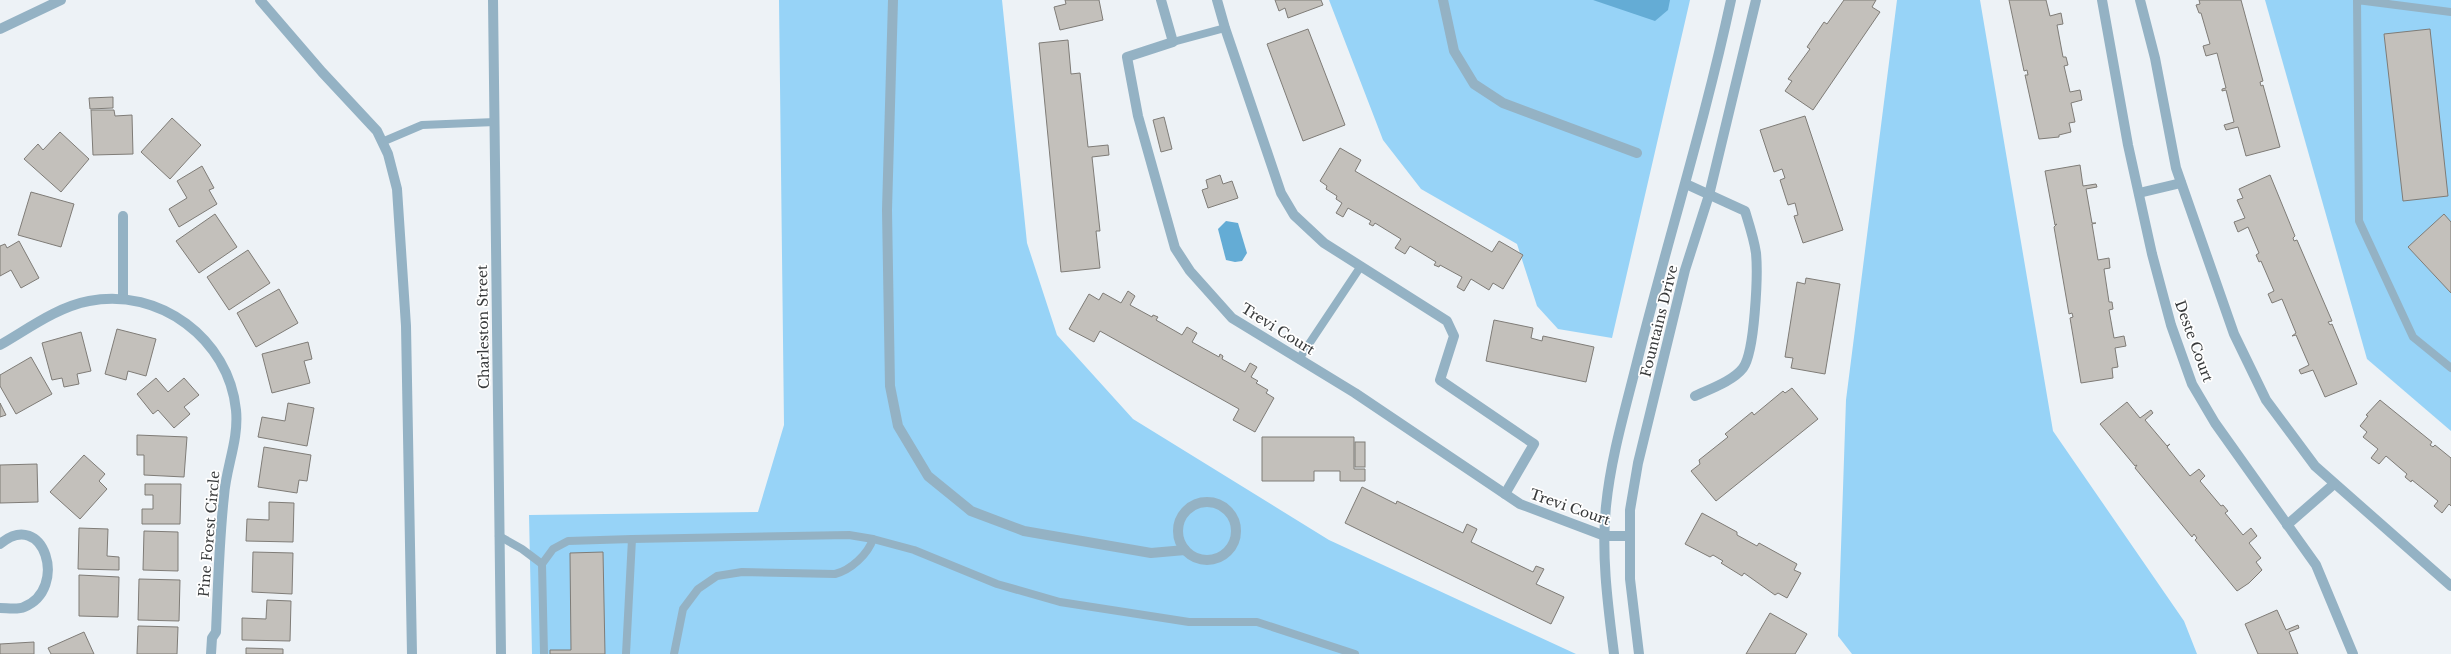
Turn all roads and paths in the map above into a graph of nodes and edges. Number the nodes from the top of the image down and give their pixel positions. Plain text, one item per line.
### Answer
1 (61, 0) edge
2 (260, 0) edge
3 (493, 0) edge
4 (893, 0) edge
5 (1161, 0) edge
6 (1217, 0) edge
7 (1443, 0) edge
8 (1731, 0) edge
9 (1756, 0) edge
10 (2102, 0) edge
11 (2140, 0) edge
12 (2451, 12) edge
13 (1225, 28) junction
14 (0, 29) edge
15 (1173, 42) junction
16 (494, 122) junction
17 (382, 142) junction
18 (1637, 153) dead end
19 (2181, 183) junction
20 (1686, 184) junction
21 (2139, 193) junction
22 (1709, 195) junction
23 (123, 216) dead end
24 (1361, 266) junction
25 (123, 299) junction
26 (0, 345) edge
27 (1299, 359) junction
28 (2451, 368) edge
29 (1695, 396) dead end
30 (2334, 484) junction
31 (1505, 494) junction
32 (2287, 525) junction
33 (499, 536) junction
34 (1605, 536) junction
35 (1630, 536) junction
36 (632, 539) junction
37 (873, 539) junction
38 (0, 544) edge
39 (1185, 550) junction
40 (542, 564) junction
41 (2451, 586) edge
42 (0, 608) edge
43 (211, 654) edge
44 (412, 654) edge
45 (500, 654) edge
46 (544, 654) edge
47 (626, 654) edge
48 (674, 654) edge
49 (1355, 654) edge
50 (1614, 654) edge
51 (1639, 654) edge
52 (2353, 654) edge

1 - 14 street
2 - 17 street
3 - 16 street, Charleston Street
4 - 39 street
5 - 15 street
6 - 13 street, Trevi Court
7 - 18 street
8 - 20 street, Fountains Drive
9 - 22 street, Fountains Drive
10 - 21 street, Deste Court
11 - 19 street
12 - 28 lane
13 - 15 lane
13 - 24 street, Trevi Court
15 - 27 street, Trevi Court
16 - 17 lane
16 - 33 street, Charleston Street
17 - 44 street
19 - 21 street
19 - 30 street
20 - 22 street
20 - 34 street, Fountains Drive
21 - 32 street, Deste Court
22 - 29 street
22 - 35 street, Fountains Drive
23 - 25 street
24 - 27 lane
24 - 31 street, Trevi Court
25 - 26 street, Pine Forest Circle
25 - 43 street, Pine Forest Circle
27 - 31 street, Trevi Court
30 - 32 street
30 - 41 street
31 - 34 street, Trevi Court
32 - 52 street, Deste Court
33 - 40 lane
33 - 45 street, Charleston Street
34 - 35 street, Trevi Court
34 - 50 street, Fountains Drive
35 - 51 street, Fountains Drive
36 - 37 lane
36 - 40 lane
36 - 47 lane
37 - 48 lane
37 - 49 lane
38 - 42 street
39 - 39 street
40 - 46 lane

